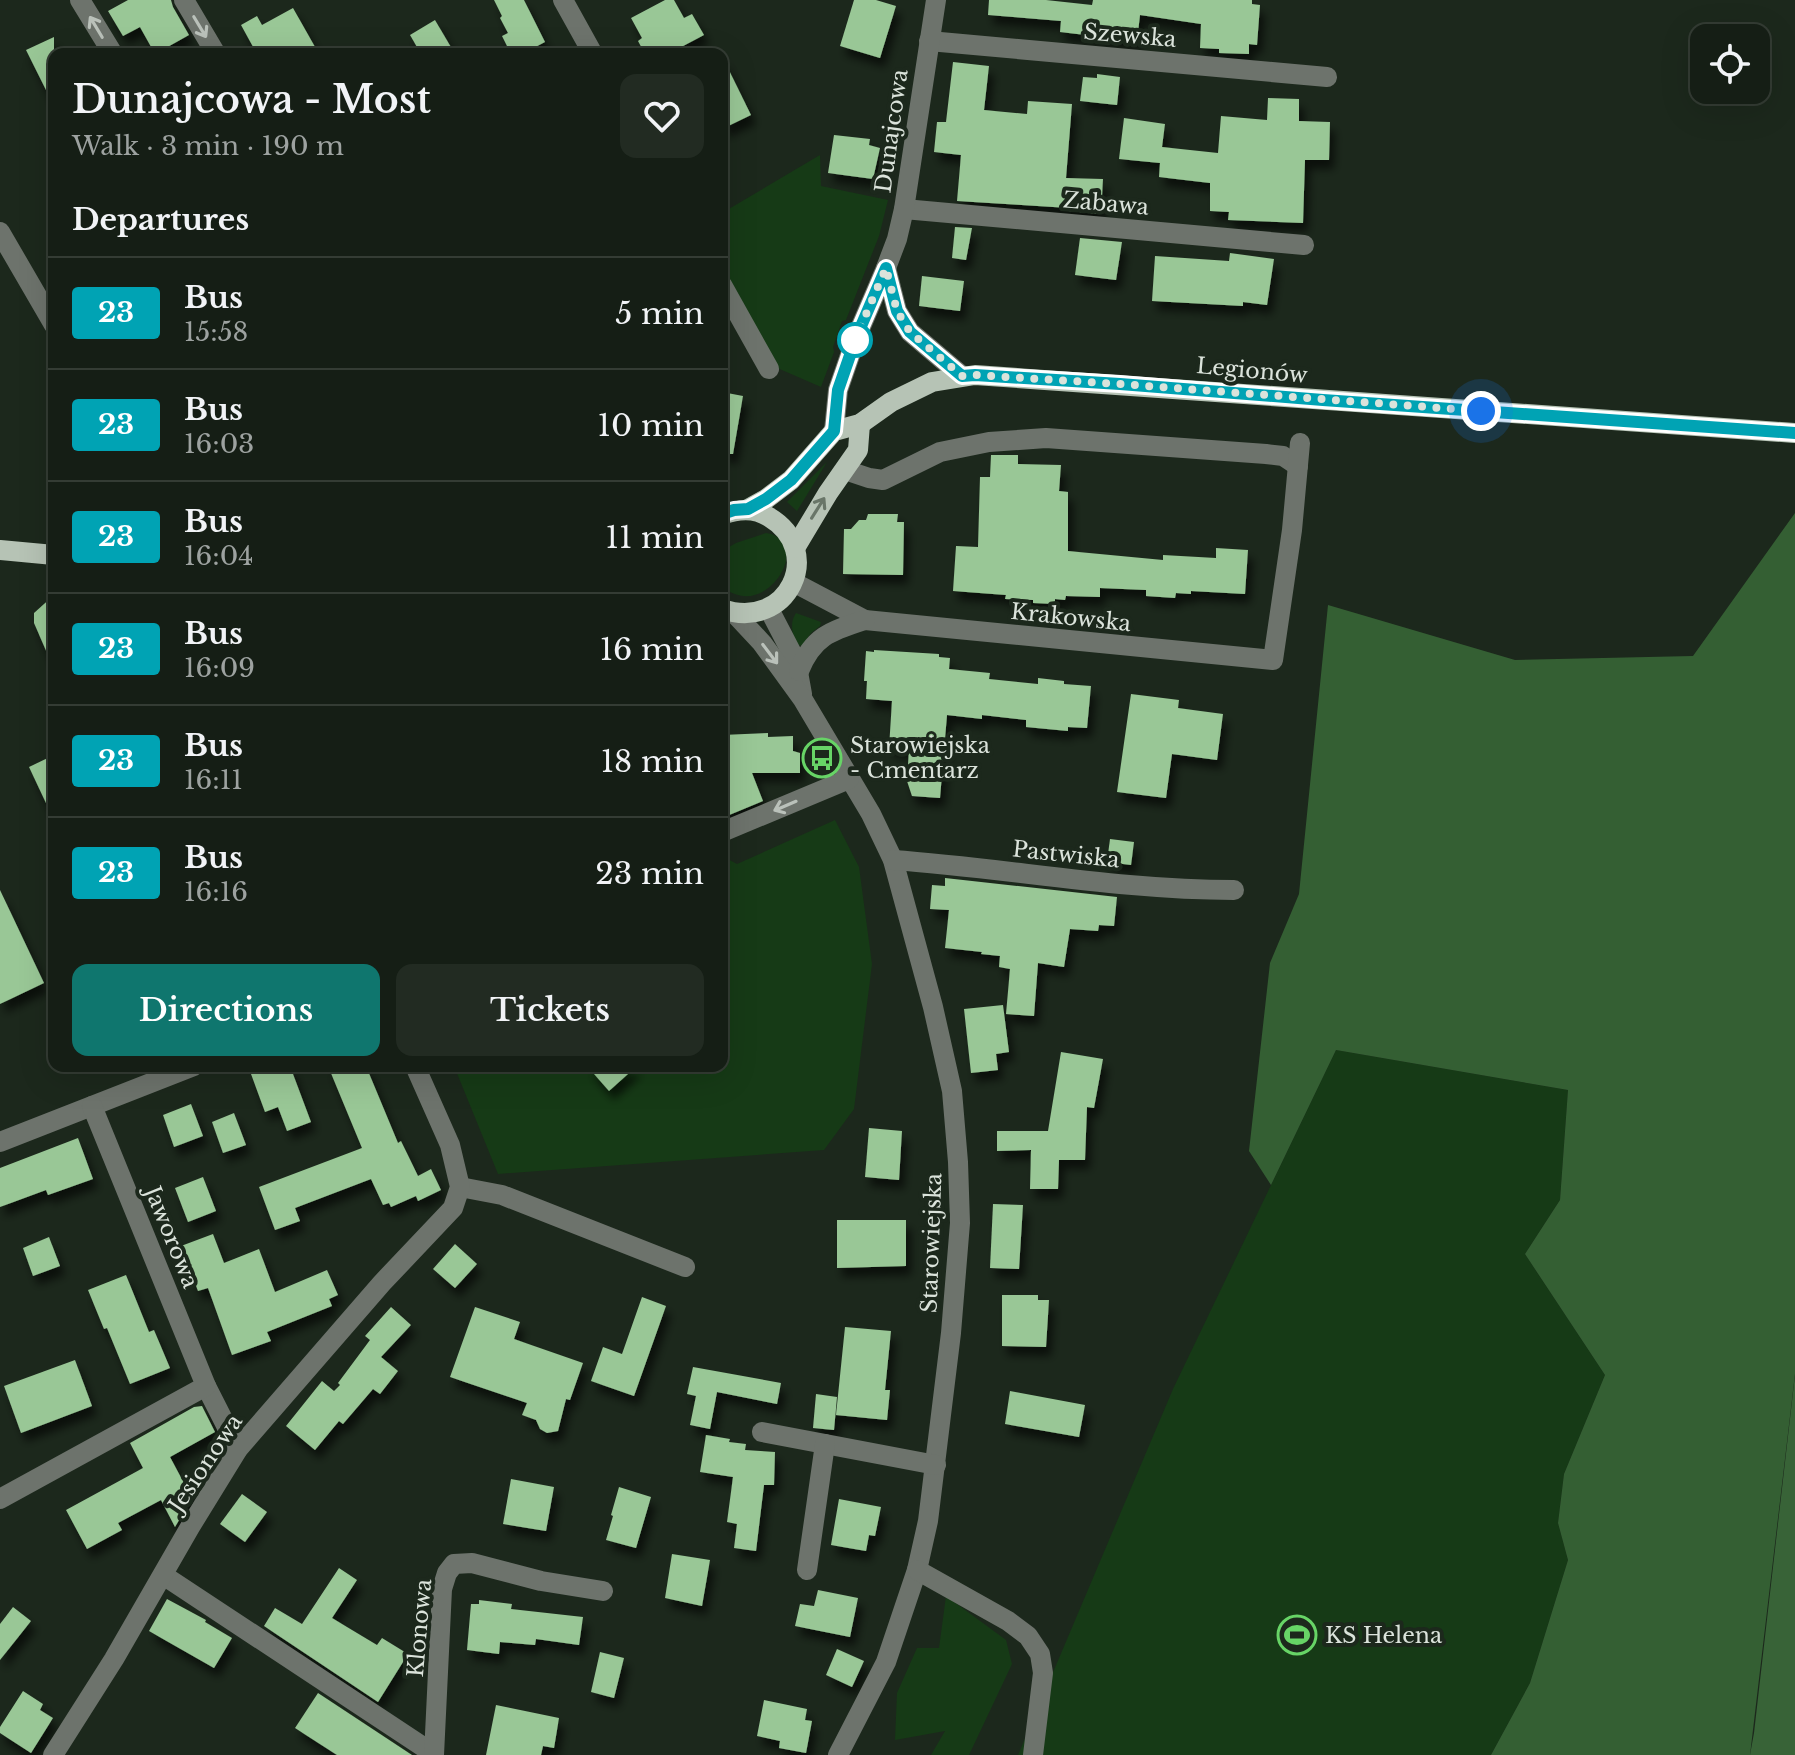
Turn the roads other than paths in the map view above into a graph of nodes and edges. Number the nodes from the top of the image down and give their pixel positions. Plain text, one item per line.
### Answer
1 (80, 0) edge
2 (184, 0) edge
3 (563, 0) edge
4 (936, 0) edge
5 (929, 41) junction
6 (109, 48) edge
7 (212, 48) edge
8 (590, 48) edge
9 (1327, 77) dead end
10 (904, 209) junction
11 (0, 232) edge
12 (1304, 245) dead end
13 (886, 268) junction
14 (728, 296) edge
15 (48, 315) edge
16 (769, 369) dead end
17 (962, 376) junction
18 (860, 424) junction
19 (834, 431) junction
20 (1795, 433) edge
21 (1300, 443) dead end
22 (1298, 466) junction
23 (845, 470) junction
24 (748, 509) junction
25 (728, 512) edge
26 (795, 548) junction
27 (0, 550) edge
28 (48, 554) edge
29 (793, 582) junction
30 (769, 609) junction
31 (728, 611) edge
32 (865, 620) junction
33 (799, 671) junction
34 (802, 698) junction
35 (849, 779) junction
36 (728, 829) edge
37 (893, 860) junction
38 (1234, 890) dead end
39 (179, 1072) edge
40 (418, 1072) edge
41 (92, 1106) junction
42 (0, 1142) edge
43 (460, 1187) junction
44 (685, 1267) dead end
45 (206, 1386) junction
46 (762, 1432) dead end
47 (825, 1444) junction
48 (238, 1449) junction
49 (936, 1465) junction
50 (0, 1499) edge
51 (807, 1570) dead end
52 (917, 1570) junction
53 (163, 1575) junction
54 (603, 1591) dead end
55 (53, 1755) edge
56 (434, 1755) edge
57 (838, 1755) edge
58 (1033, 1755) edge

6 -> 1 street
2 -> 7 street
3 - 8 street
4 - 5 street, Dunajcowa
5 - 9 street, Szewska
5 - 10 street, Dunajcowa
10 - 12 street, Zabawa
10 - 13 street, Dunajcowa
11 - 15 street
13 - 17 street
13 - 19 street, Dunajcowa
14 - 16 street
17 - 18 main road, Legionów
17 - 20 main road, Legionów
18 - 19 main road
18 - 23 main road
19 - 24 main road
21 - 22 street
22 - 23 street
22 - 32 street, Krakowska
26 -> 23 main road
24 - 25 main road
24 - 26 main road
26 - 29 main road
27 - 28 main road
29 - 30 main road
29 - 32 street, Krakowska
30 - 31 main road
30 - 33 street, Starowiejska
31 -> 34 street, Starowiejska
32 - 33 street, Krakowska
33 - 34 street, Starowiejska
34 - 35 street, Starowiejska
35 -> 36 street
35 - 37 street, Starowiejska
37 - 38 street, Pastwiska
37 - 49 street, Starowiejska
39 - 41 street
40 - 43 street
41 - 42 street
41 - 45 street, Jaworowa
43 - 44 street
43 - 48 street, Jesionowa
45 - 48 street, Jaworowa
45 - 50 street
46 - 47 street
47 - 49 street
47 - 51 street
48 - 53 street, Jesionowa
49 - 52 street, Starowiejska
52 - 57 street, Starowiejska
52 - 58 street
53 - 55 street, Jesionowa
53 - 56 street
54 - 56 street, Klonowa

